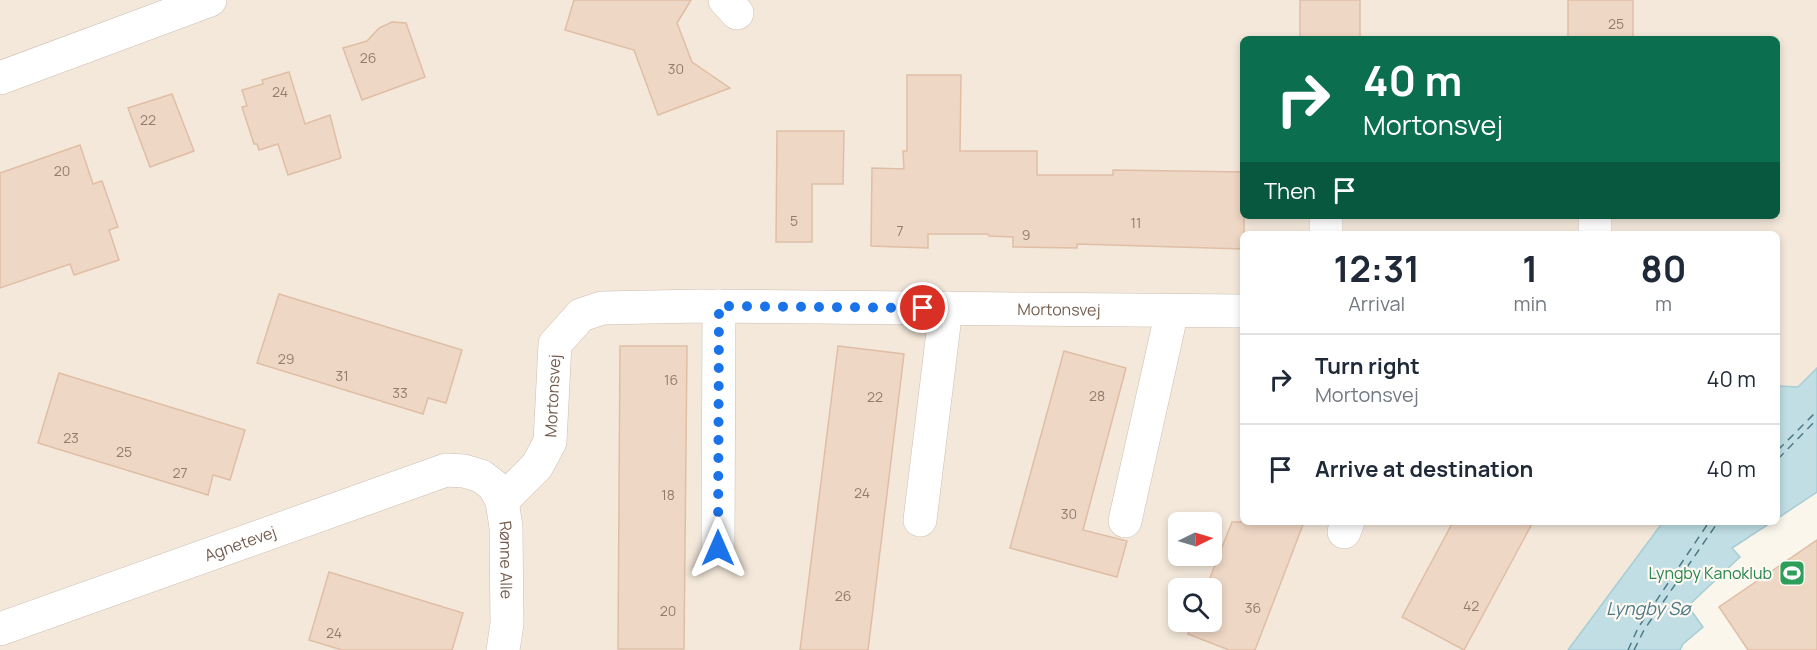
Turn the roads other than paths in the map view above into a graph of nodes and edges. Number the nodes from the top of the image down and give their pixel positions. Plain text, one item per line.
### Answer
1 (210, 0) edge
2 (0, 78) edge
3 (719, 306) junction
4 (946, 309) junction
5 (1172, 311) junction
6 (1240, 311) edge
7 (481, 476) joint
8 (502, 501) junction
9 (920, 520) dead end
10 (1125, 521) dead end
11 (718, 548) dead end
12 (0, 629) edge
13 (503, 650) edge

1 - 2 street
3 - 4 street, Mortonsvej
3 - 8 street, Mortonsvej
3 - 11 street
4 - 5 street, Mortonsvej
4 - 9 street
5 - 6 street, Mortonsvej
5 - 10 street
7 - 8 street, Rønne Alle
7 - 12 street, Agnetevej
8 - 13 street, Rønne Alle

